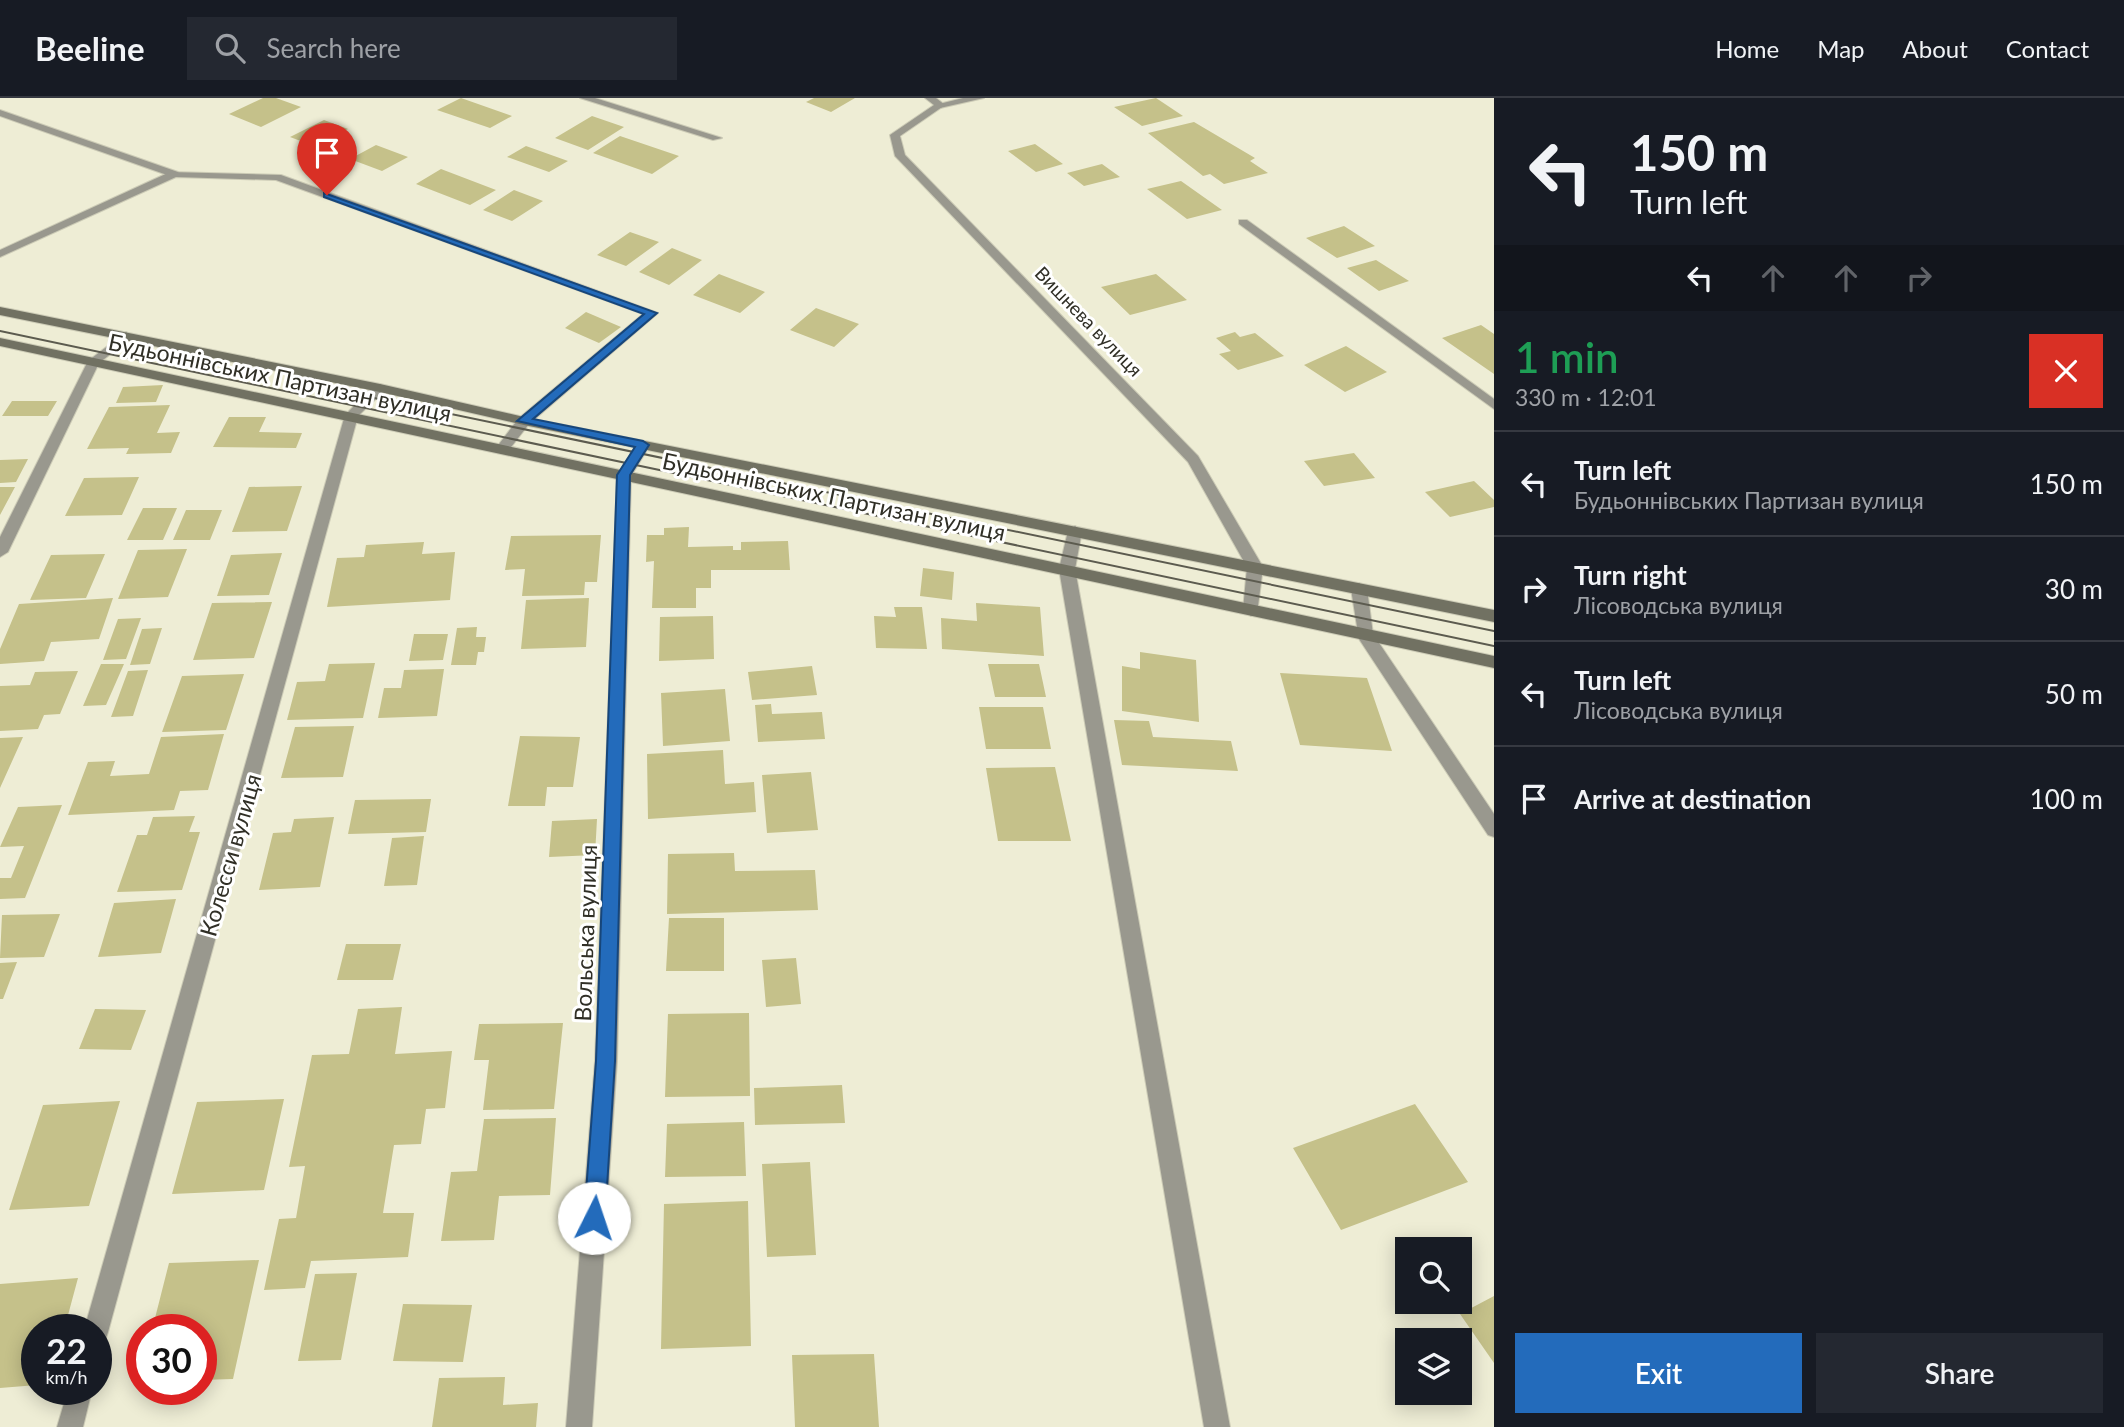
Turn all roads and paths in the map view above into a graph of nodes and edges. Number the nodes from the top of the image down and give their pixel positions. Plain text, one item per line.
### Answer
1 (584, 98) edge
2 (979, 98) edge
3 (935, 102) edge
4 (0, 113) edge
5 (717, 138) dead end
6 (174, 174) junction
7 (1244, 222) dead end
8 (0, 254) edge
9 (0, 312) edge
10 (126, 337) junction
11 (0, 342) edge
12 (94, 361) junction
13 (380, 388) junction
14 (1494, 405) edge
15 (352, 415) junction
16 (524, 421) junction
17 (643, 445) junction
18 (503, 449) junction
19 (624, 475) junction
20 (1075, 531) junction
21 (0, 552) edge
22 (1255, 567) junction
23 (1067, 569) junction
24 (1359, 589) junction
25 (1251, 610) junction
26 (1494, 617) edge
27 (1365, 635) junction
28 (1494, 662) edge
29 (1494, 829) edge
30 (101, 1314) edge
31 (76, 1405) edge
32 (70, 1427) edge
33 (579, 1427) edge
34 (1217, 1427) edge

1 - 5 street
2 - 3 street
3 - 22 street, Вишнева вулиця
4 - 6 street
6 - 8 street
6 - 16 street
7 - 14 street
9 - 10 main road, Будьоннівських Партизан вулиця
10 - 12 street
10 - 13 main road, Будьоннівських Партизан вулиця
11 - 12 main road, Будьоннівських Партизан вулиця
12 - 15 main road, Будьоннівських Партизан вулиця
12 - 21 street
13 - 15 street
13 - 16 main road, Будьоннівських Партизан вулиця
15 - 18 main road, Будьоннівських Партизан вулиця
15 - 30 street, Колесси вулиця
16 - 17 main road, Будьоннівських Партизан вулиця
16 - 18 street
17 - 19 street
17 - 20 main road, Будьоннівських Партизан вулиця
18 - 19 main road, Будьоннівських Партизан вулиця
19 - 23 main road, Будьоннівських Партизан вулиця
19 - 33 street, Вольська вулиця
20 - 22 main road, Будьоннівських Партизан вулиця
20 - 23 street
22 - 24 main road, Будьоннівських Партизан вулиця
22 - 25 street
23 - 25 main road, Будьоннівських Партизан вулиця
23 - 34 street
24 - 26 main road, Будьоннівських Партизан вулиця
24 - 27 street
25 - 27 main road, Будьоннівських Партизан вулиця
27 - 28 main road, Будьоннівських Партизан вулиця
27 - 29 street
31 - 32 street

